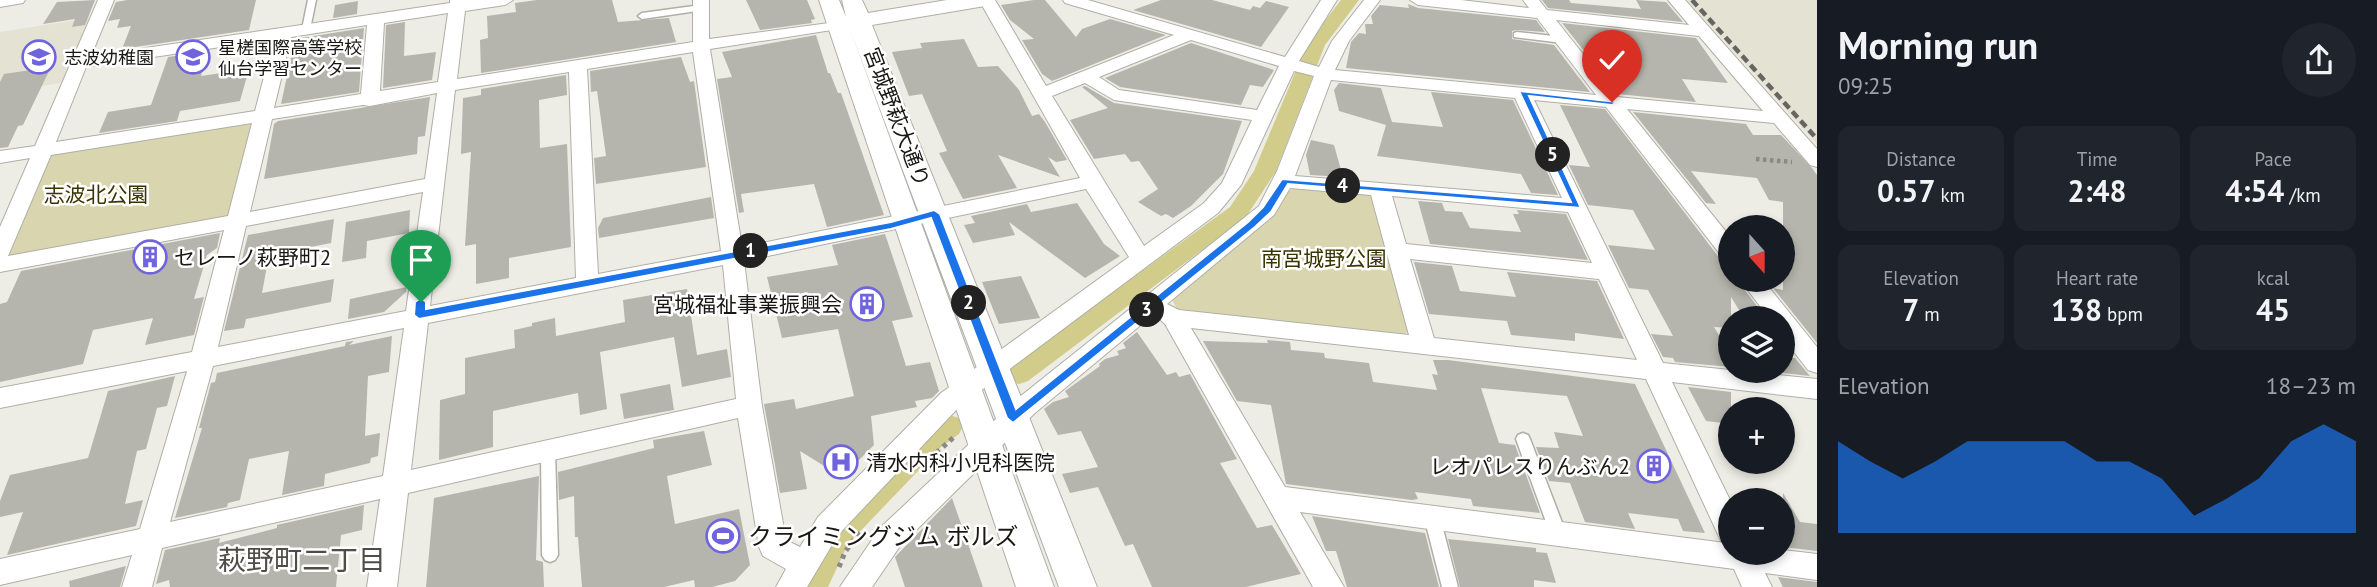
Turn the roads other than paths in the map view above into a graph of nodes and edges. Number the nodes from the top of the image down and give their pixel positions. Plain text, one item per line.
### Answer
1 (17, 0) edge
2 (107, 0) edge
3 (313, 0) edge
4 (505, 0) edge
5 (986, 0) edge
6 (1071, 0) edge
7 (1329, 0) edge
8 (1372, 0) edge
9 (1418, 0) edge
10 (1676, 0) edge
11 (0, 2) edge
12 (458, 3) edge
13 (701, 4) edge
14 (1536, 7) edge
15 (845, 11) edge
16 (642, 16) dead end
17 (376, 19) junction
18 (295, 31) junction
19 (1704, 32) junction
20 (1190, 35) junction
21 (1517, 35) dead end
22 (1563, 40) junction
23 (701, 48) junction
24 (80, 63) junction
25 (578, 66) junction
26 (1306, 69) junction
27 (1086, 76) junction
28 (447, 87) junction
29 (1522, 93) junction
30 (1041, 94) junction
31 (370, 100) junction
32 (1612, 102) junction
33 (1262, 116) junction
34 (262, 117) junction
35 (1778, 118) junction
36 (43, 149) junction
37 (0, 157) edge
38 (1811, 162) edge
39 (1286, 181) junction
40 (1092, 182) junction
41 (433, 184) junction
42 (1380, 189) junction
43 (1578, 206) junction
44 (920, 218) junction
45 (234, 223) junction
46 (1718, 237) edge
47 (1398, 250) junction
48 (0, 252) edge
49 (731, 255) junction
50 (1141, 259) junction
51 (0, 265) edge
52 (1609, 272) junction
53 (587, 283) junction
54 (1760, 292) edge
55 (1771, 306) edge
56 (1164, 311) junction
57 (419, 315) junction
58 (1795, 336) edge
59 (1424, 346) junction
60 (202, 357) junction
61 (1817, 364) edge
62 (994, 366) junction
63 (1656, 372) junction
64 (965, 389) junction
65 (1817, 389) edge
66 (0, 398) edge
67 (749, 406) junction
68 (1013, 418) junction
69 (1523, 439) dead end
70 (985, 445) junction
71 (548, 450) junction
72 (396, 482) junction
73 (1277, 497) junction
74 (1718, 504) edge
75 (1432, 517) junction
76 (1558, 533) junction
77 (151, 538) junction
78 (1718, 545) edge
79 (550, 555) dead end
80 (1795, 561) edge
81 (1746, 565) edge
82 (1817, 567) edge
83 (0, 572) edge
84 (793, 581) edge
85 (138, 587) edge
86 (382, 587) edge
87 (855, 587) edge
88 (1035, 587) edge
89 (1078, 587) edge
90 (1329, 587) edge
91 (1450, 587) edge
92 (1756, 587) edge

1 - 11 street
2 - 24 street
3 - 18 lane
4 - 12 street
5 - 15 street
5 - 30 street
6 - 20 street
7 - 26 street
8 - 26 street
9 - 14 street
10 - 19 street
12 - 17 street
12 - 28 street
13 - 16 lane
13 - 23 street
14 - 19 street
14 - 22 street
15 - 23 street
15 - 44 street, 宮城野萩大通り
17 - 18 street
17 - 31 street
18 - 24 street
18 - 34 street
19 - 35 street
20 - 26 street
20 - 27 street
21 - 22 lane
22 - 32 street
23 - 25 street
23 - 49 street
24 - 36 street
25 - 28 street
25 - 53 street
26 - 29 street
26 - 33 street
26 - 39 street
27 - 30 street
27 - 33 street
28 - 31 street
28 - 41 street
29 - 32 street
29 - 43 street
30 - 40 street
31 - 34 street
32 - 35 street
32 - 46 street
33 - 50 street
34 - 36 street
34 - 45 street
35 - 38 street
36 - 37 street
36 - 48 street
39 - 42 street
39 - 56 street
40 - 44 street
40 - 50 street
41 - 45 street
41 - 57 street
42 - 43 street
42 - 47 street
43 - 52 street
44 - 49 street
44 - 62 street, 宮城野萩大通り
44 - 64 street, 宮城野萩大通り
45 - 51 street
45 - 60 street
47 - 52 street
47 - 59 street
49 - 53 street
49 - 67 street
50 - 62 street
52 - 63 street
53 - 57 street
54 - 55 street
56 - 59 street
56 - 68 street
56 - 73 street
57 - 60 street
57 - 72 street
58 - 61 street
59 - 63 street
60 - 66 street
60 - 77 street
62 - 64 street
62 - 68 street, 宮城野萩大通り
63 - 65 street
63 - 74 street
64 - 70 street, 宮城野萩大通り
64 - 84 street
67 - 71 street
67 - 84 street
68 - 70 street
68 - 89 street, 宮城野萩大通り
69 - 76 lane
70 - 87 street
70 - 88 street, 宮城野萩大通り
71 - 72 street
71 - 79 lane
72 - 77 street
72 - 86 street
73 - 75 street
73 - 90 street
75 - 76 street
75 - 91 lane
76 - 78 street
77 - 83 street
77 - 85 street
80 - 82 street
81 - 92 street

